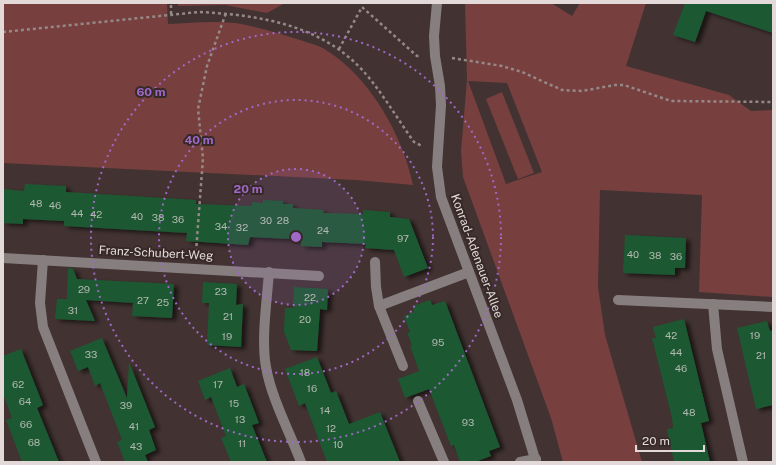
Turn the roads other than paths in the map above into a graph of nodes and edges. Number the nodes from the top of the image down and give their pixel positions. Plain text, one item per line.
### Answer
1 (437, 3) edge
2 (3, 258) edge
3 (42, 260) junction
4 (375, 262) dead end
5 (269, 272) junction
6 (469, 272) junction
7 (319, 276) dead end
8 (618, 300) dead end
9 (713, 304) junction
10 (379, 306) junction
11 (773, 307) edge
12 (403, 366) dead end
13 (418, 401) dead end
14 (536, 460) edge
15 (96, 462) edge
16 (301, 462) edge
17 (444, 462) edge
18 (520, 462) edge
19 (743, 462) edge

1 - 6 street, Konrad-Adenauer-Allee
2 - 3 street, Franz-Schubert-Weg
3 - 5 street, Franz-Schubert-Weg
3 - 15 street
4 - 10 street
5 - 7 street, Franz-Schubert-Weg
5 - 16 street
6 - 10 street
6 - 14 street, Konrad-Adenauer-Allee
8 - 9 street
9 - 11 street
9 - 19 street
10 - 12 street
13 - 17 street
14 - 18 street

